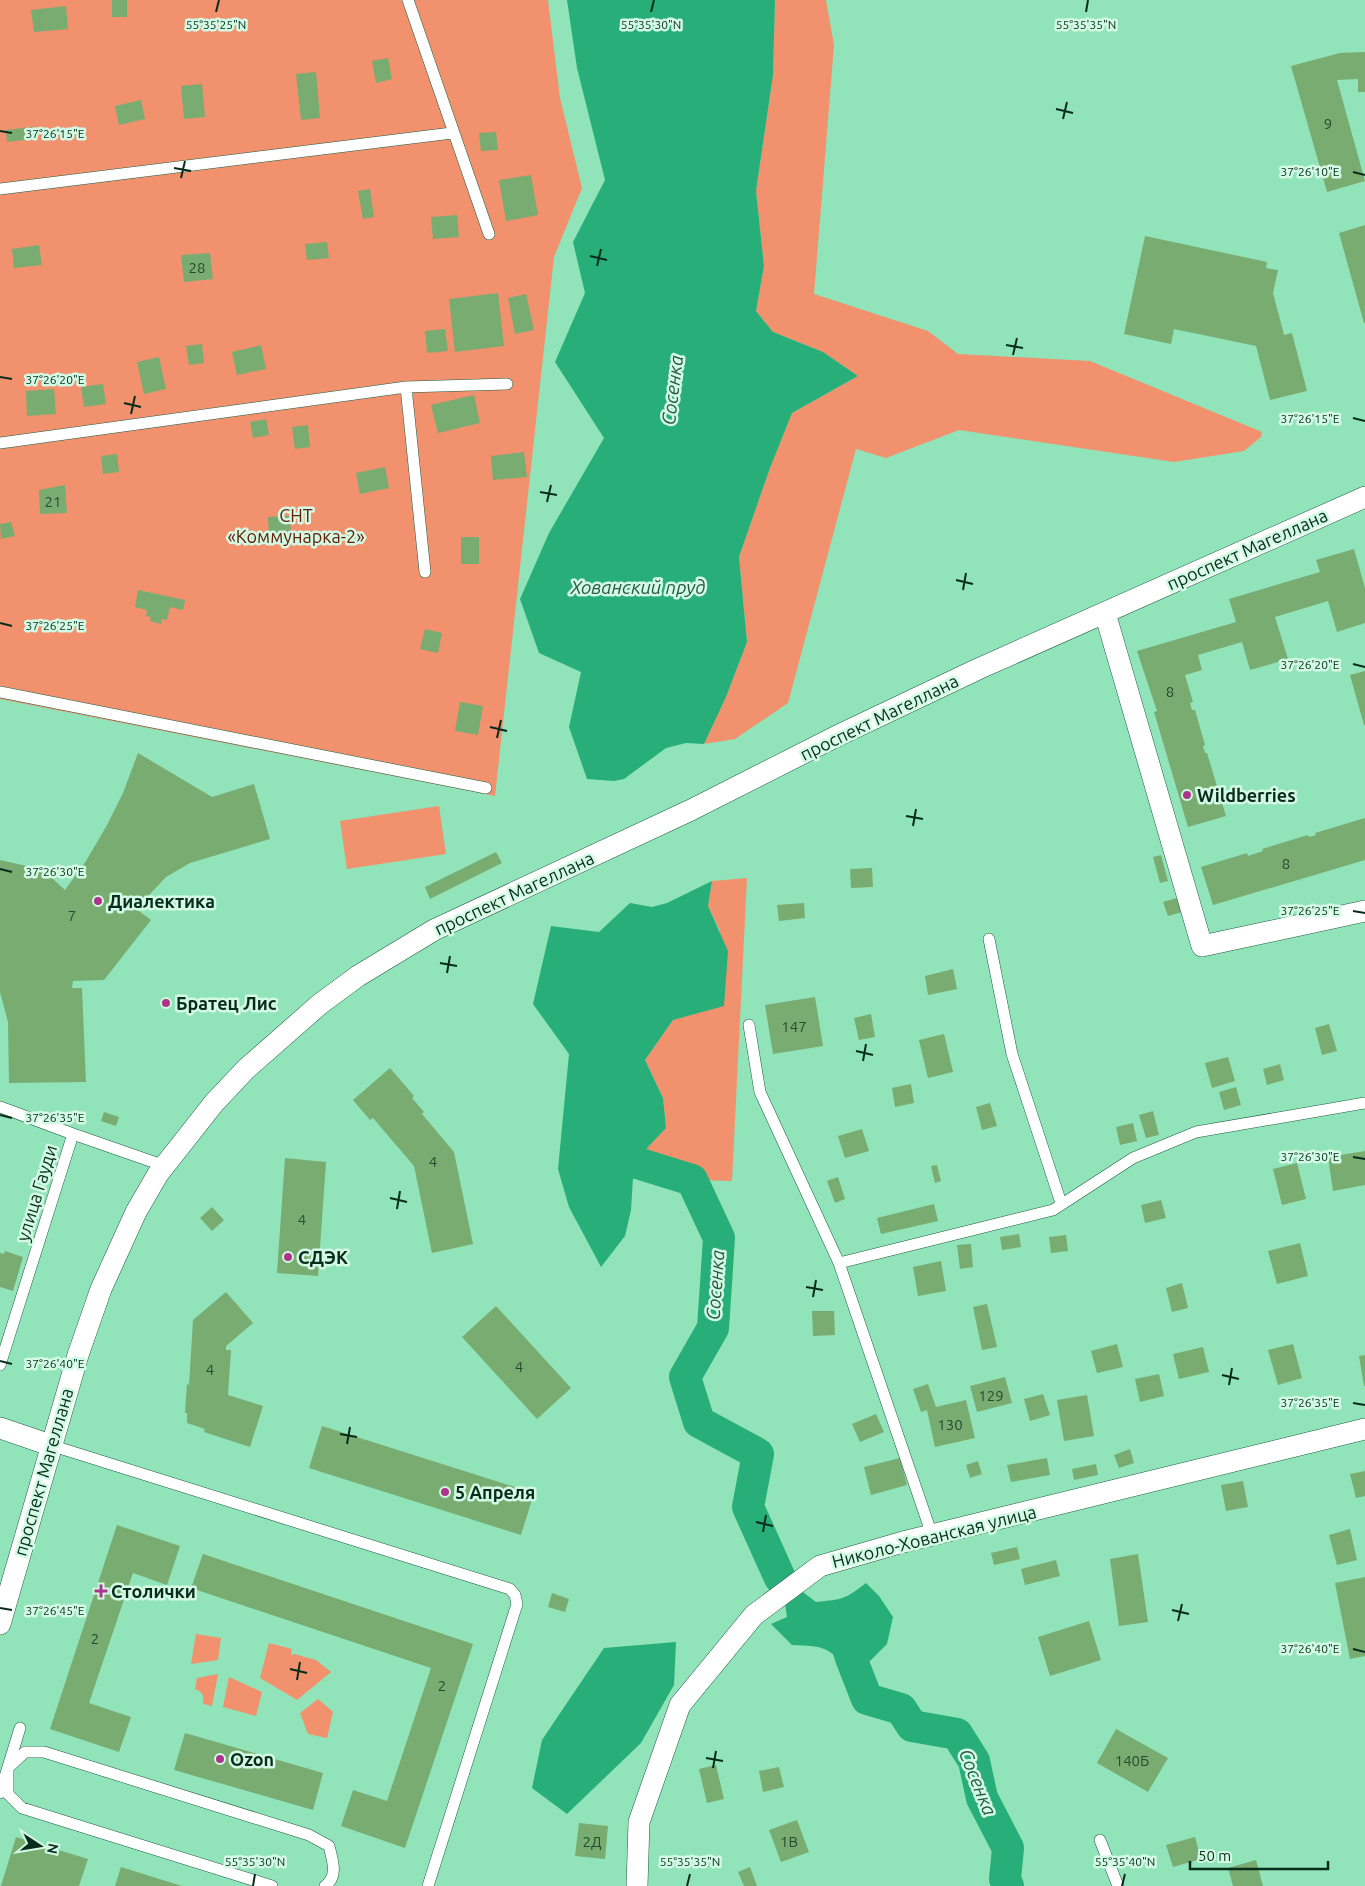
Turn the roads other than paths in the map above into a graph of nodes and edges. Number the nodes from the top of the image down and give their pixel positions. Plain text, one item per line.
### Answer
1 (408, 0) edge
2 (452, 133) junction
3 (0, 189) edge
4 (489, 234) dead end
5 (507, 384) dead end
6 (406, 387) junction
7 (0, 443) edge
8 (1364, 501) edge
9 (424, 572) dead end
10 (1105, 614) junction
11 (0, 692) edge
12 (486, 788) dead end
13 (1365, 911) edge
14 (989, 939) dead end
15 (749, 1025) dead end
16 (1365, 1103) edge
17 (0, 1107) edge
18 (73, 1134) junction
19 (165, 1166) junction
20 (1061, 1203) junction
21 (839, 1263) junction
22 (0, 1365) edge
23 (0, 1428) edge
24 (1365, 1429) edge
25 (50, 1445) junction
26 (932, 1535) junction
27 (0, 1624) edge
28 (20, 1728) dead end
29 (4, 1767) edge
30 (0, 1793) edge
31 (1100, 1840) dead end
32 (272, 1886) edge
33 (325, 1886) edge
34 (428, 1886) edge
35 (637, 1886) edge
36 (1118, 1886) edge

1 - 2 lane
2 - 3 lane
2 - 4 lane
5 - 6 lane
6 - 7 lane
6 - 9 lane
8 - 10 street, проспект Магеллана
10 - 13 street
10 - 19 street, проспект Магеллана
11 - 12 lane
14 - 20 lane
15 - 21 lane
16 - 20 lane
17 - 18 lane, улица Гауди
18 - 19 lane
18 - 22 lane, улица Гауди
19 - 25 street, проспект Магеллана
20 - 21 lane
21 - 26 lane
23 - 25 street
24 - 26 street, Николо-Хованская улица
25 - 27 street, проспект Магеллана
25 - 34 lane
26 - 35 street, Николо-Хованская улица
28 - 29 lane
29 - 30 lane
29 - 32 lane
29 - 33 lane
31 - 36 lane

